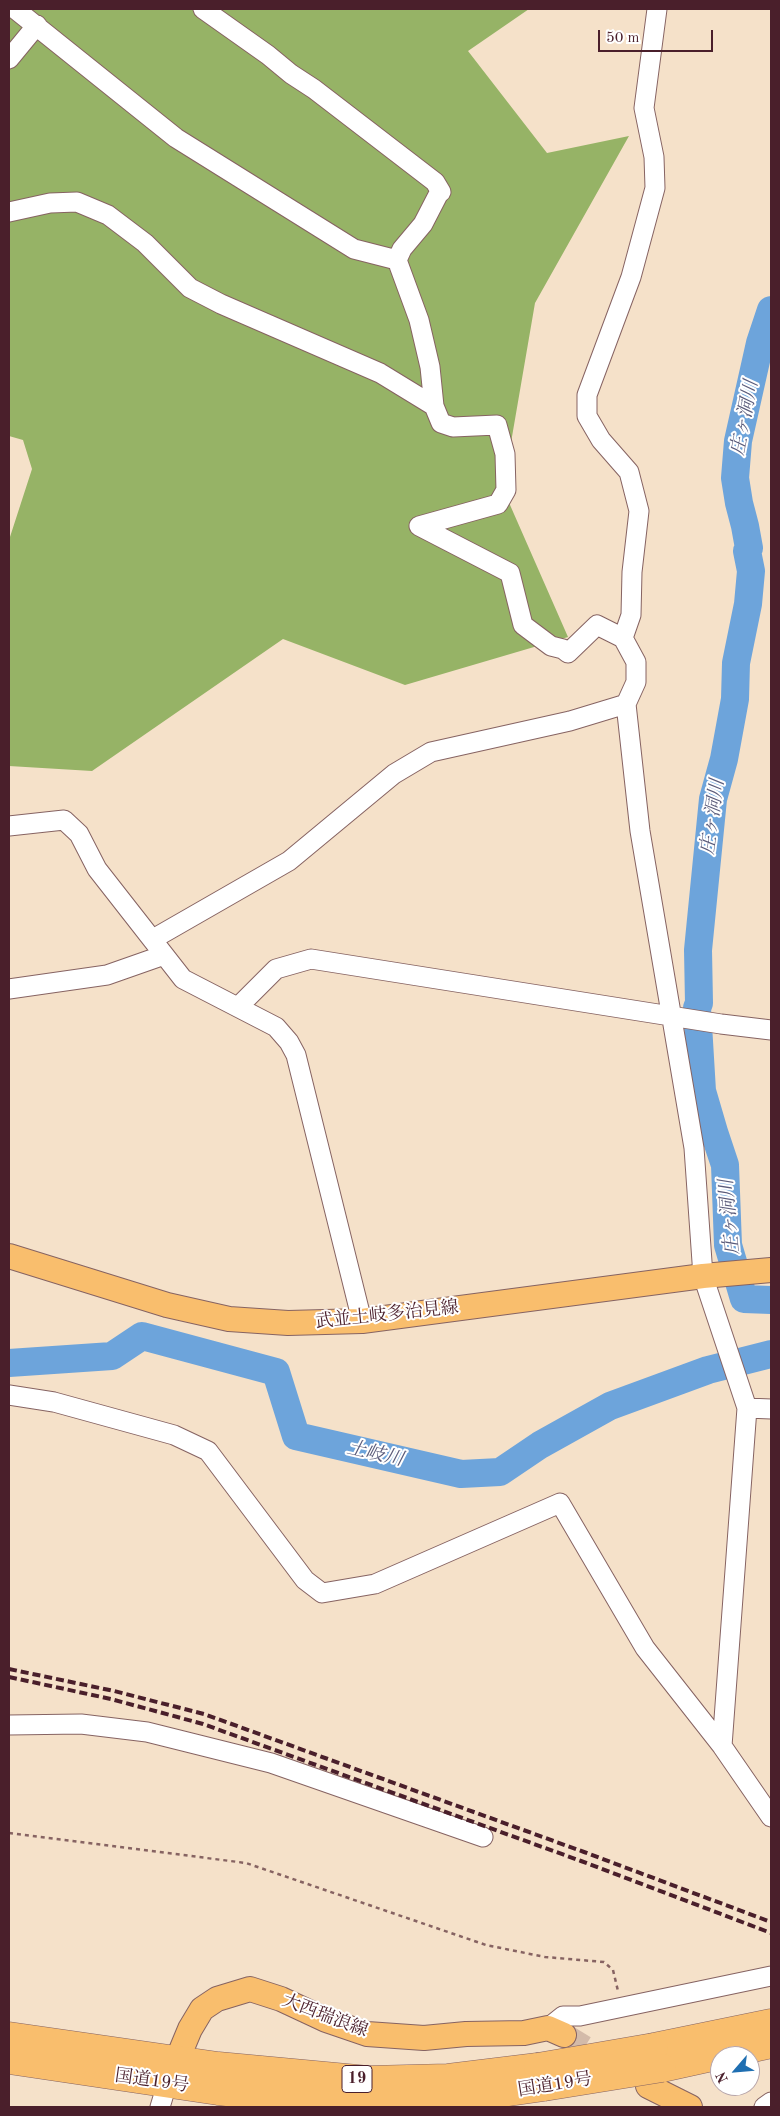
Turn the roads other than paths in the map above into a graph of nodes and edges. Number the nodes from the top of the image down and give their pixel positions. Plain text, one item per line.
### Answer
1 (15, 9) edge
2 (203, 9) edge
3 (657, 9) edge
4 (37, 26) junction
5 (9, 59) edge
6 (9, 212) edge
7 (396, 260) junction
8 (434, 406) junction
9 (623, 638) junction
10 (626, 704) junction
11 (9, 826) edge
12 (153, 939) junction
13 (164, 955) junction
14 (9, 989) edge
15 (239, 1006) junction
16 (670, 1016) junction
17 (771, 1030) edge
18 (9, 1256) edge
19 (763, 1271) edge
20 (707, 1278) junction
21 (362, 1321) junction
22 (9, 1395) edge
23 (747, 1408) junction
24 (771, 1409) edge
25 (9, 1725) edge
26 (722, 1746) junction
27 (771, 1817) edge
28 (483, 1837) dead end
29 (771, 1976) edge
30 (771, 2023) edge
31 (556, 2032) joint
32 (9, 2036) edge
33 (771, 2044) edge
34 (9, 2060) edge
35 (655, 2067) junction
36 (168, 2083) edge
37 (771, 2102) edge
38 (690, 2107) edge
39 (764, 2107) edge

1 - 4 street
2 - 7 street
3 - 9 street
4 - 5 street
4 - 7 street
6 - 8 street
7 - 8 street
8 - 9 street
9 - 10 street
10 - 12 street
10 - 16 street
11 - 12 street
12 - 13 street
13 - 14 street
13 - 15 street
15 - 16 street
15 - 21 street
16 - 17 street
16 - 20 street
18 - 21 main road, 武並土岐多治見線
19 - 20 main road, 武並土岐多治見線
20 - 21 main road, 武並土岐多治見線
20 - 23 street
22 - 26 street
23 - 24 street
23 - 26 street
25 - 28 street
26 - 27 street
29 - 31 street
30 - 35 highway, 国道19号 / 19
31 - 36 main road, 大西瑞浪線
32 - 36 highway, 国道19号 / 19
33 - 35 highway, 国道19号 / 19
34 - 36 highway, 国道19号 / 19
35 - 36 highway, 国道19号 / 19, bridge
35 - 38 main road
37 - 39 street

